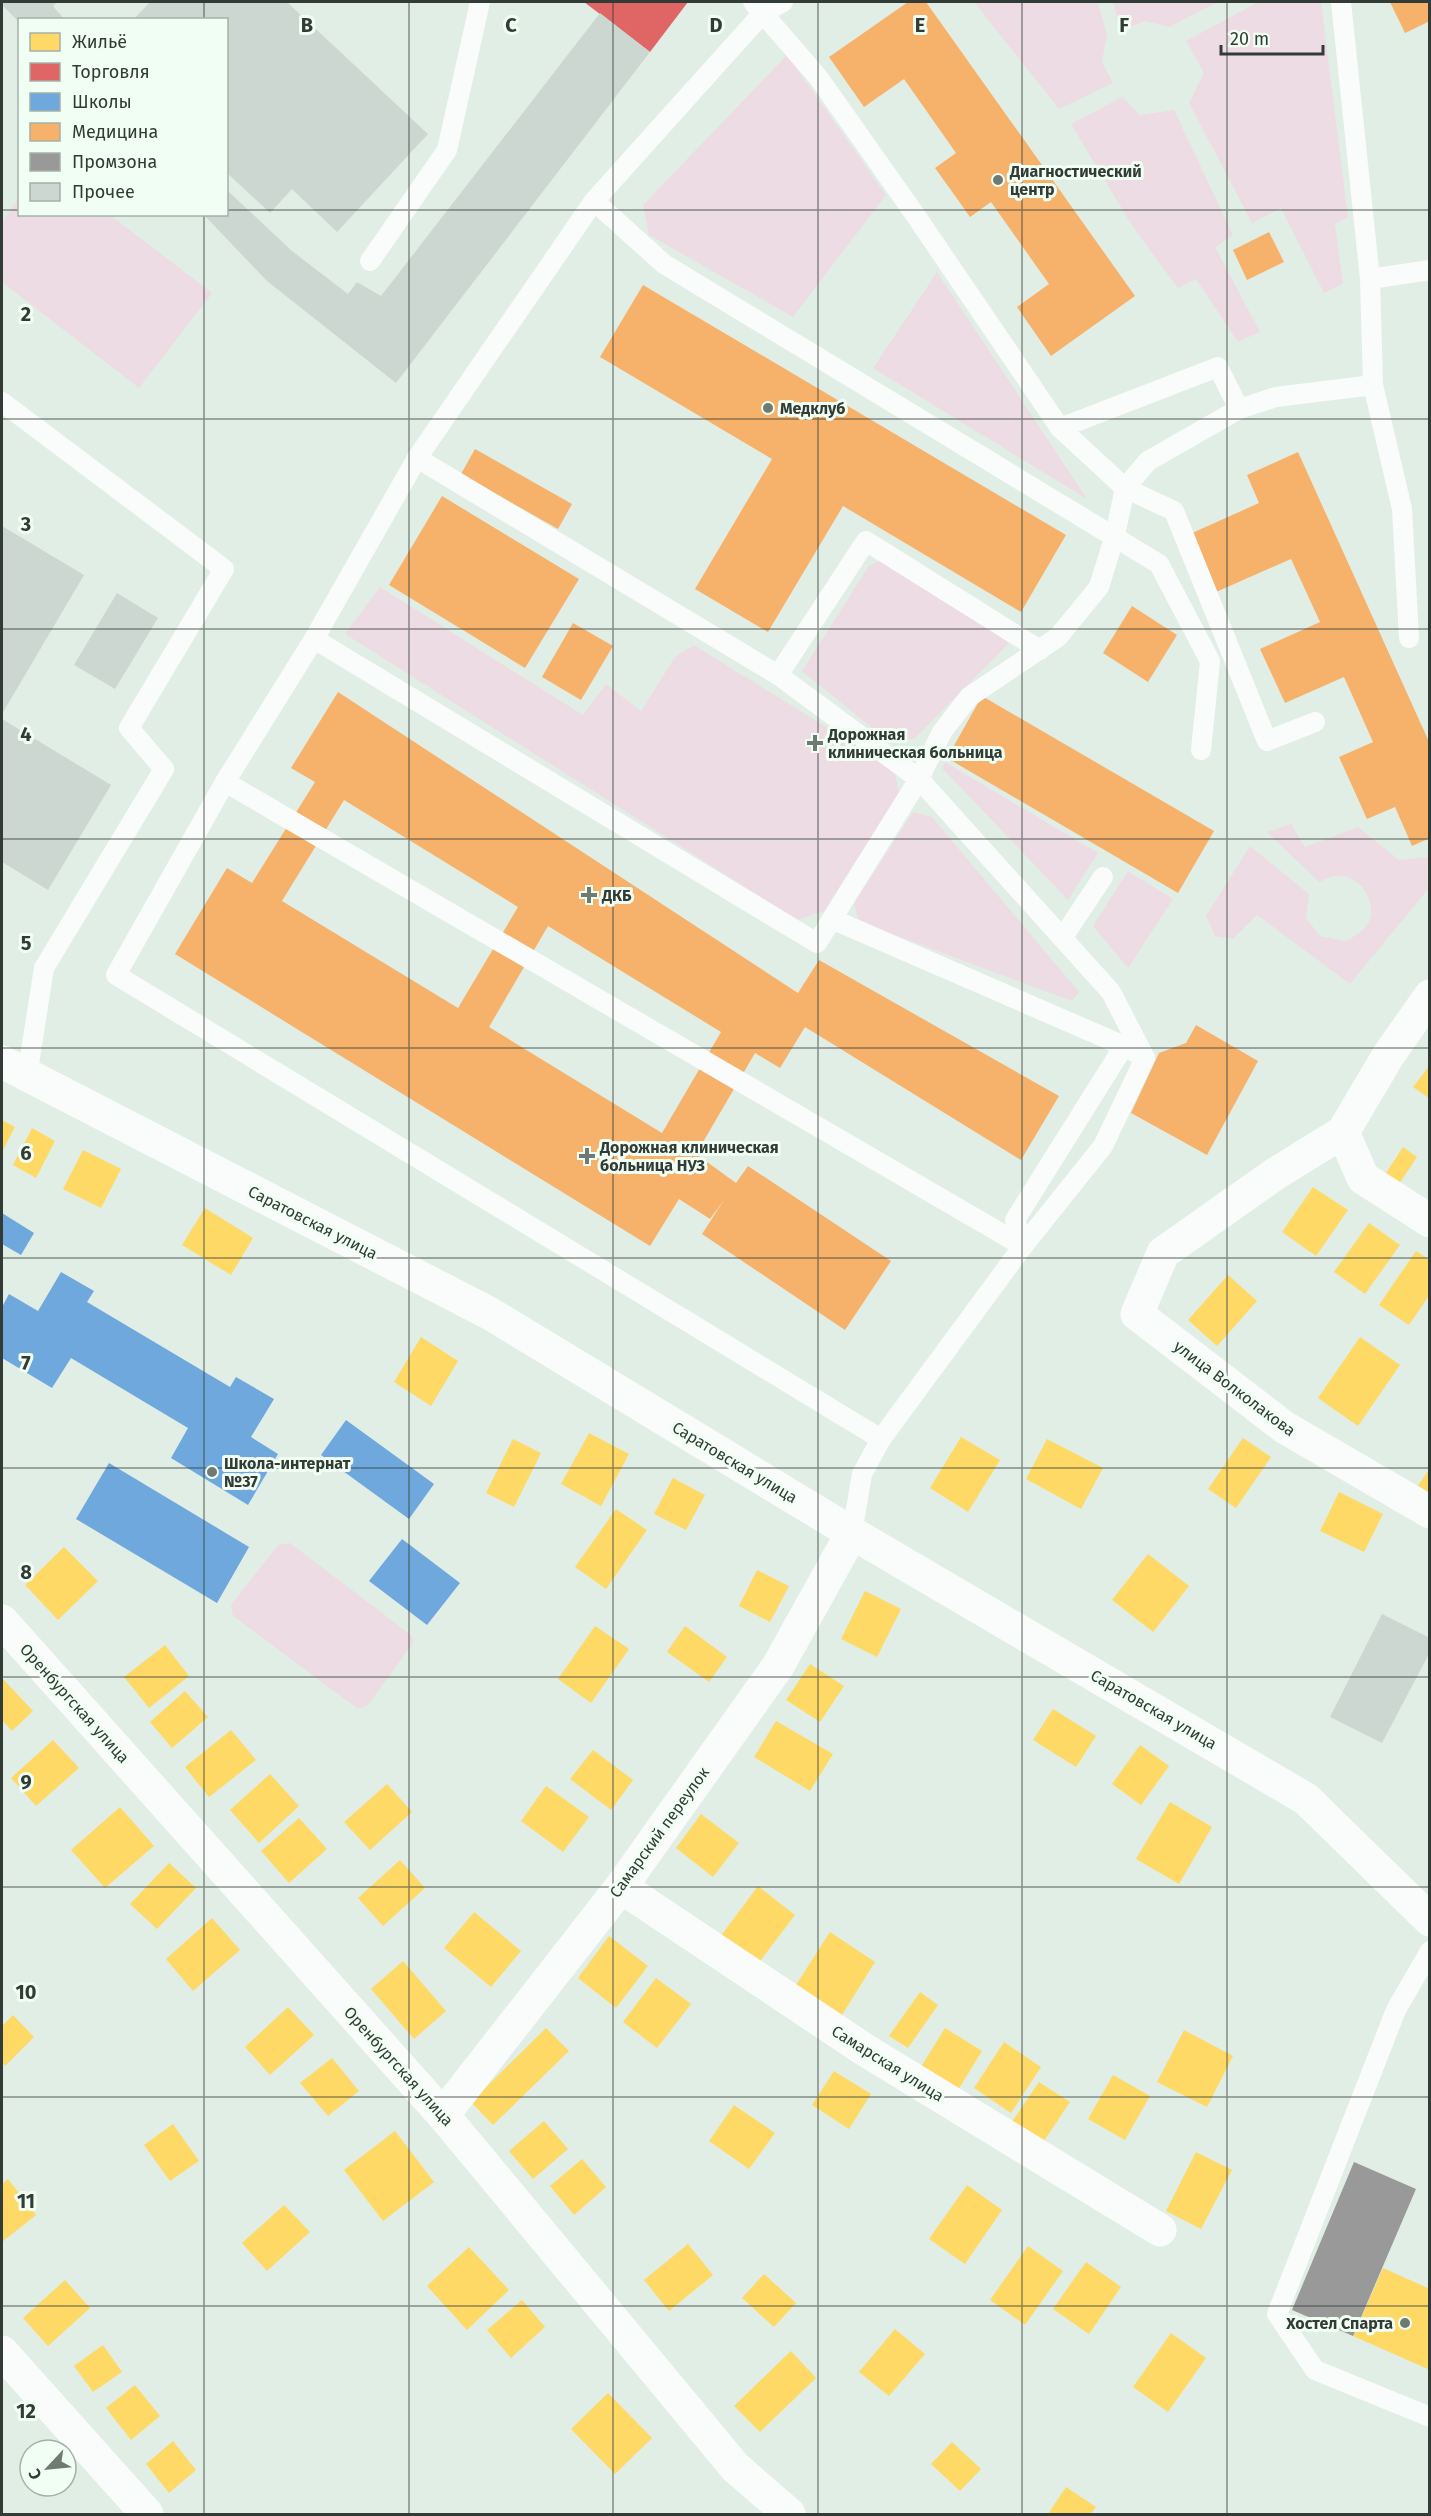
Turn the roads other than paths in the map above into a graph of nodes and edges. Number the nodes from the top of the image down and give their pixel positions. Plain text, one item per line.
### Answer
1 (480, 2) edge
2 (783, 2) edge
3 (1341, 2) edge
4 (758, 8) edge
5 (594, 201) junction
6 (370, 261) dead end
7 (1430, 270) edge
8 (1370, 279) junction
9 (1373, 385) junction
10 (2, 402) edge
11 (1239, 409) junction
12 (1060, 429) junction
13 (417, 458) junction
14 (1125, 488) junction
15 (1115, 535) junction
16 (1409, 638) dead end
17 (314, 639) junction
18 (1040, 650) junction
19 (778, 675) junction
20 (1316, 722) dead end
21 (1201, 750) dead end
22 (919, 779) junction
23 (225, 783) junction
24 (1103, 877) dead end
25 (834, 920) junction
26 (1063, 937) junction
27 (1430, 996) edge
28 (1124, 1046) junction
29 (1145, 1058) junction
30 (14, 1069) edge
31 (1343, 1132) junction
32 (1430, 1221) edge
33 (1023, 1246) junction
34 (881, 1439) junction
35 (1430, 1512) edge
36 (852, 1533) junction
37 (2, 1621) edge
38 (621, 1887) junction
39 (1430, 1920) edge
40 (1430, 1951) edge
41 (443, 2115) junction
42 (1160, 2230) dead end
43 (2, 2352) edge
44 (1430, 2417) edge
45 (147, 2514) edge
46 (789, 2514) edge

1 - 6 lane
2 - 4 lane
3 - 8 lane
4 - 5 lane
4 - 12 lane
5 - 13 lane
5 - 15 lane
7 - 8 lane
8 - 9 lane
9 - 11 lane
9 - 16 lane
10 - 30 lane
11 - 12 lane
11 - 14 lane
12 - 14 lane
13 - 17 lane
13 - 19 lane
14 - 15 lane
14 - 20 lane
15 - 18 lane
15 - 21 lane
17 - 23 lane
17 - 25 lane
18 - 19 lane
18 - 22 lane
19 - 22 lane
22 - 25 lane
22 - 26 lane
23 - 33 lane
23 - 34 lane
24 - 26 lane
25 - 28 lane
26 - 29 lane
27 - 31 street
28 - 29 lane
28 - 33 lane
29 - 33 lane
30 - 36 street, Саратовская улица
31 - 32 street
31 - 35 street, улица Волколакова
33 - 34 lane
34 - 36 lane
36 - 38 street, Самарский переулок
36 - 39 street, Саратовская улица
37 - 41 street, Оренбургская улица
38 - 41 street, Самарский переулок
38 - 42 street, Самарская улица
40 - 44 lane
41 - 46 street, Оренбургская улица
43 - 45 street

